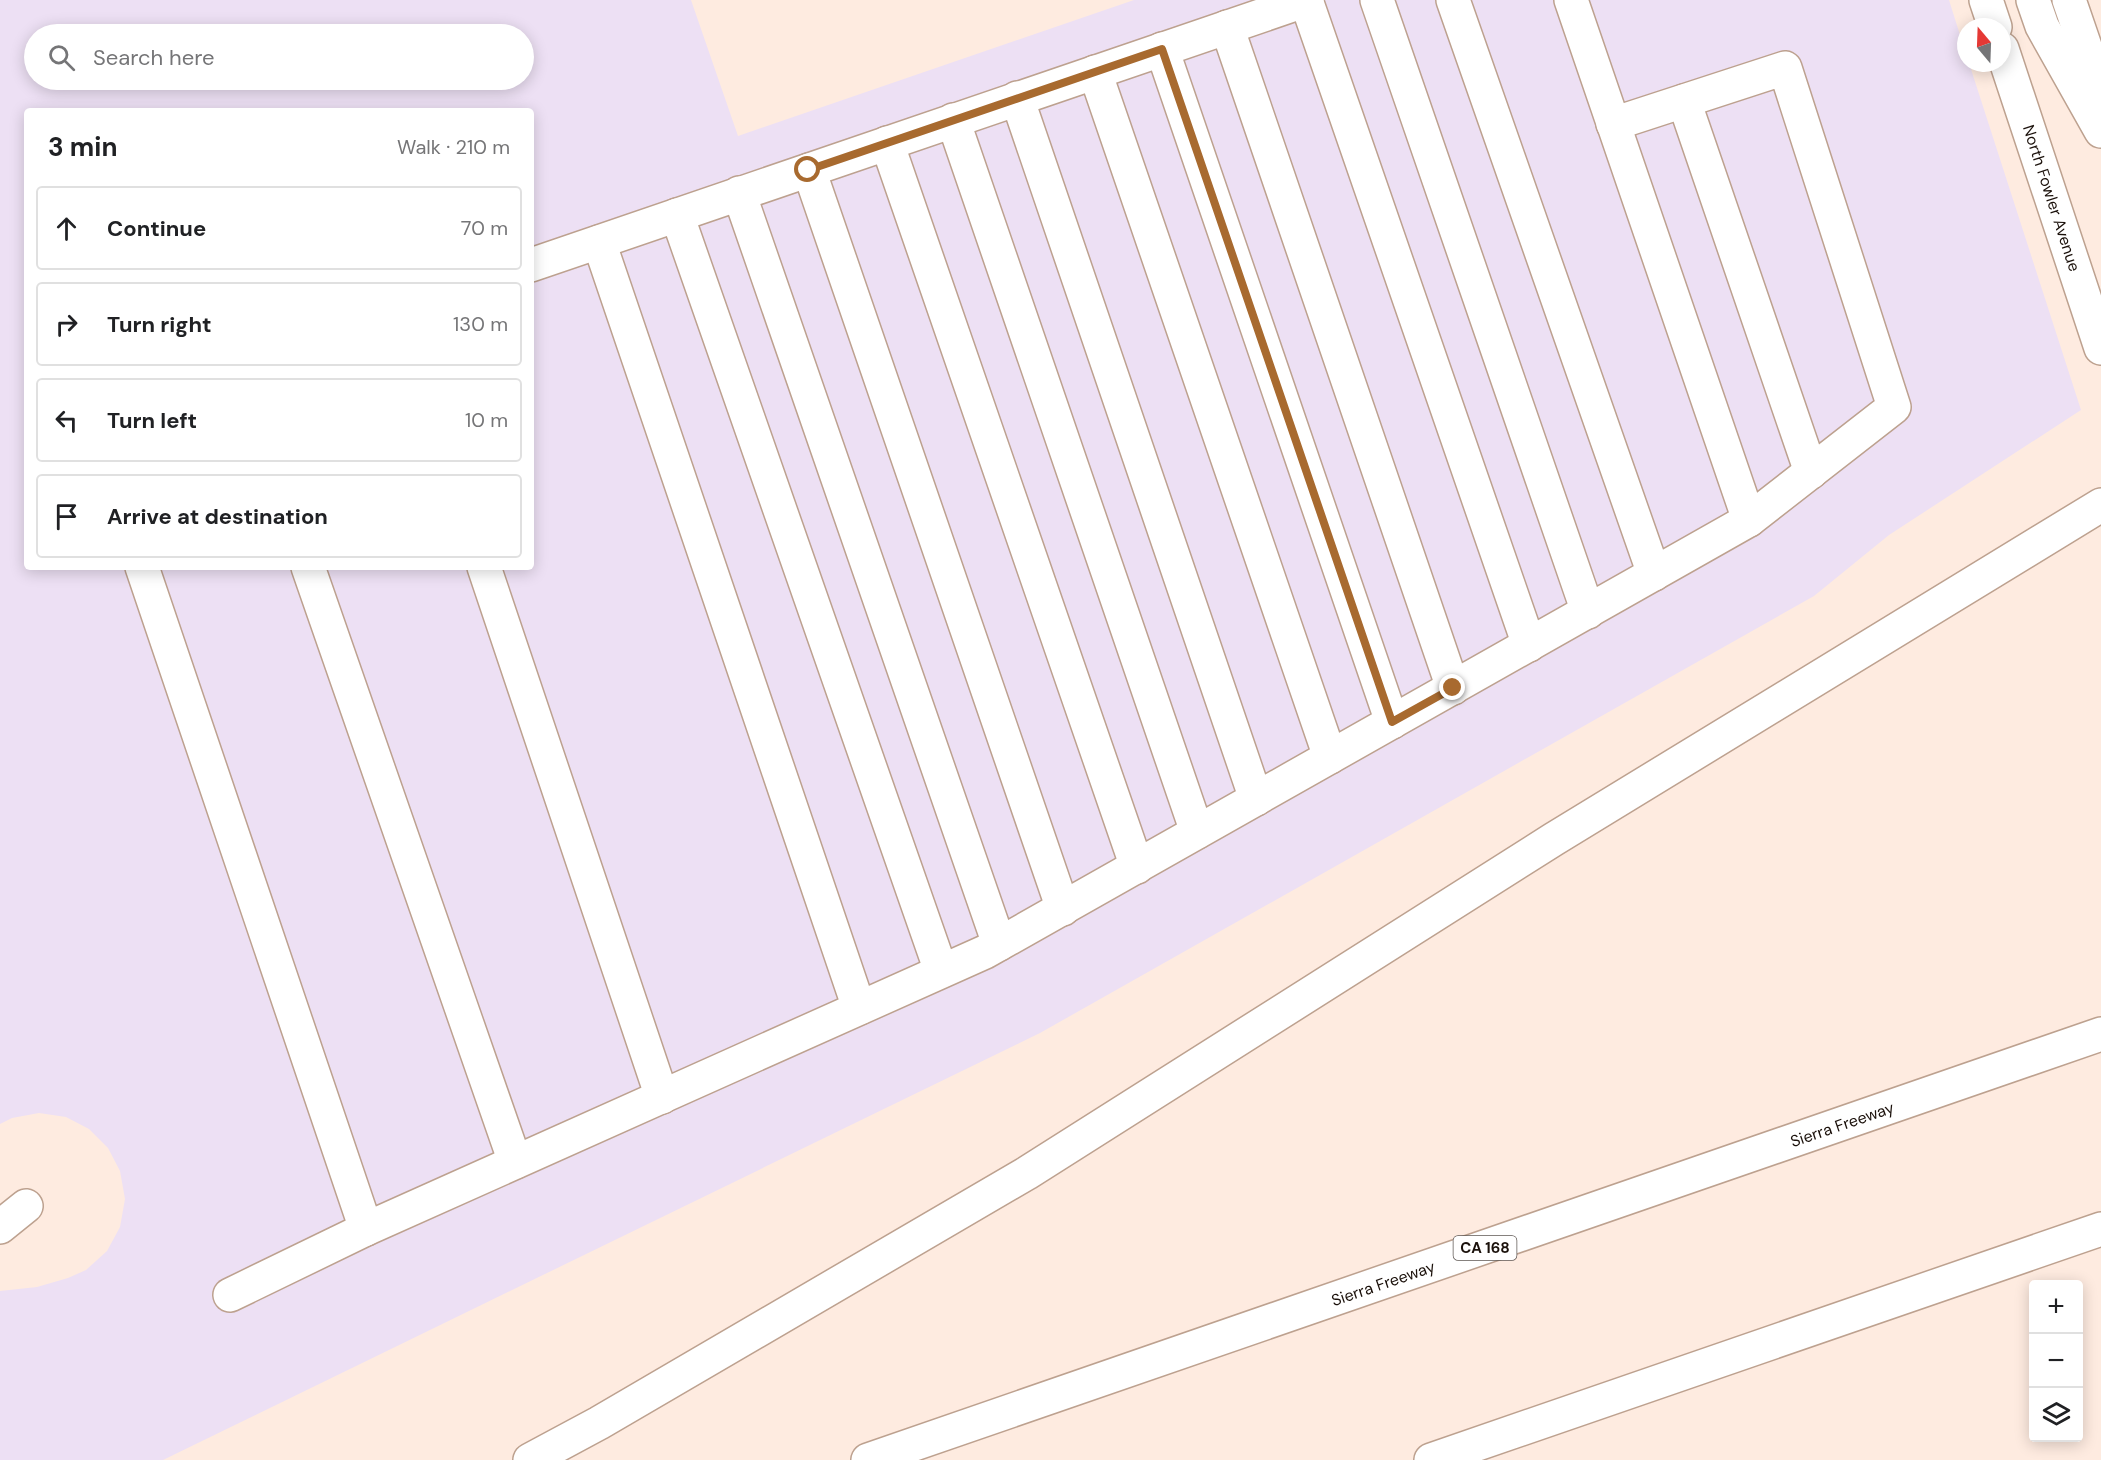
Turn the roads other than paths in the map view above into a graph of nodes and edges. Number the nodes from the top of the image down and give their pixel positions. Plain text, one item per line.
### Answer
1 (1306, 0) edge
2 (1377, 0) edge
3 (1453, 0) edge
4 (1570, 0) edge
5 (1986, 0) edge
6 (2033, 0) edge
7 (2069, 0) edge
8 (1992, 18) edge
9 (1227, 27) junction
10 (1162, 49) junction
11 (1095, 72) junction
12 (2010, 72) edge
13 (2101, 93) edge
14 (1017, 99) junction
15 (1684, 101) junction
16 (953, 120) junction
17 (1613, 124) junction
18 (2101, 131) edge
19 (887, 143) junction
20 (808, 170) junction
21 (739, 194) junction
22 (677, 215) junction
23 (599, 242) junction
24 (534, 264) edge
25 (2101, 348) edge
26 (1811, 472) junction
27 (2101, 505) edge
28 (1749, 520) junction
29 (143, 570) edge
30 (309, 570) edge
31 (485, 570) edge
32 (1654, 574) junction
33 (1588, 612) junction
34 (1529, 645) junction
35 (1453, 688) junction
36 (1392, 722) junction
37 (1330, 758) junction
38 (1256, 799) junction
39 (1197, 832) junction
40 (1137, 867) junction
41 (1063, 909) junction
42 (999, 944) junction
43 (941, 971) junction
44 (859, 1008) junction
45 (2101, 1034) edge
46 (662, 1096) junction
47 (515, 1162) junction
48 (26, 1206) dead end
49 (0, 1227) edge
50 (366, 1229) junction
51 (2101, 1229) edge
52 (230, 1295) dead end
53 (530, 1460) edge
54 (868, 1460) edge
55 (1431, 1460) edge

1 - 9 main road
1 - 34 main road
2 - 33 main road
3 - 32 main road
4 - 17 main road
5 - 8 main road
6 - 18 main road
7 - 13 main road
9 - 10 main road
9 - 35 main road
10 - 11 main road
10 - 36 main road
11 - 14 main road
11 - 37 main road
12 - 25 main road, North Fowler Avenue
14 - 16 main road
14 - 38 main road
15 - 17 main road
15 - 26 main road
15 - 26 main road
16 - 19 main road
16 - 39 main road
17 - 28 main road
19 - 20 main road
19 - 40 main road
20 - 21 main road
20 - 41 main road
21 - 22 main road
21 - 42 main road
22 - 23 main road
22 - 43 main road
23 - 24 main road
23 - 44 main road
26 - 28 main road
27 - 53 main road
28 - 32 main road
29 - 50 main road
30 - 47 main road
31 - 46 main road
32 - 33 main road
33 - 34 main road
34 - 35 main road
35 - 36 main road
36 - 37 main road
37 - 38 main road
38 - 39 main road
39 - 40 main road
40 - 41 main road
41 - 42 main road
42 - 43 main road
43 - 44 main road
44 - 46 main road
45 - 54 main road, Sierra Freeway / CA 168
46 - 47 main road
47 - 50 main road
48 - 49 main road
50 - 52 main road
51 - 55 main road

